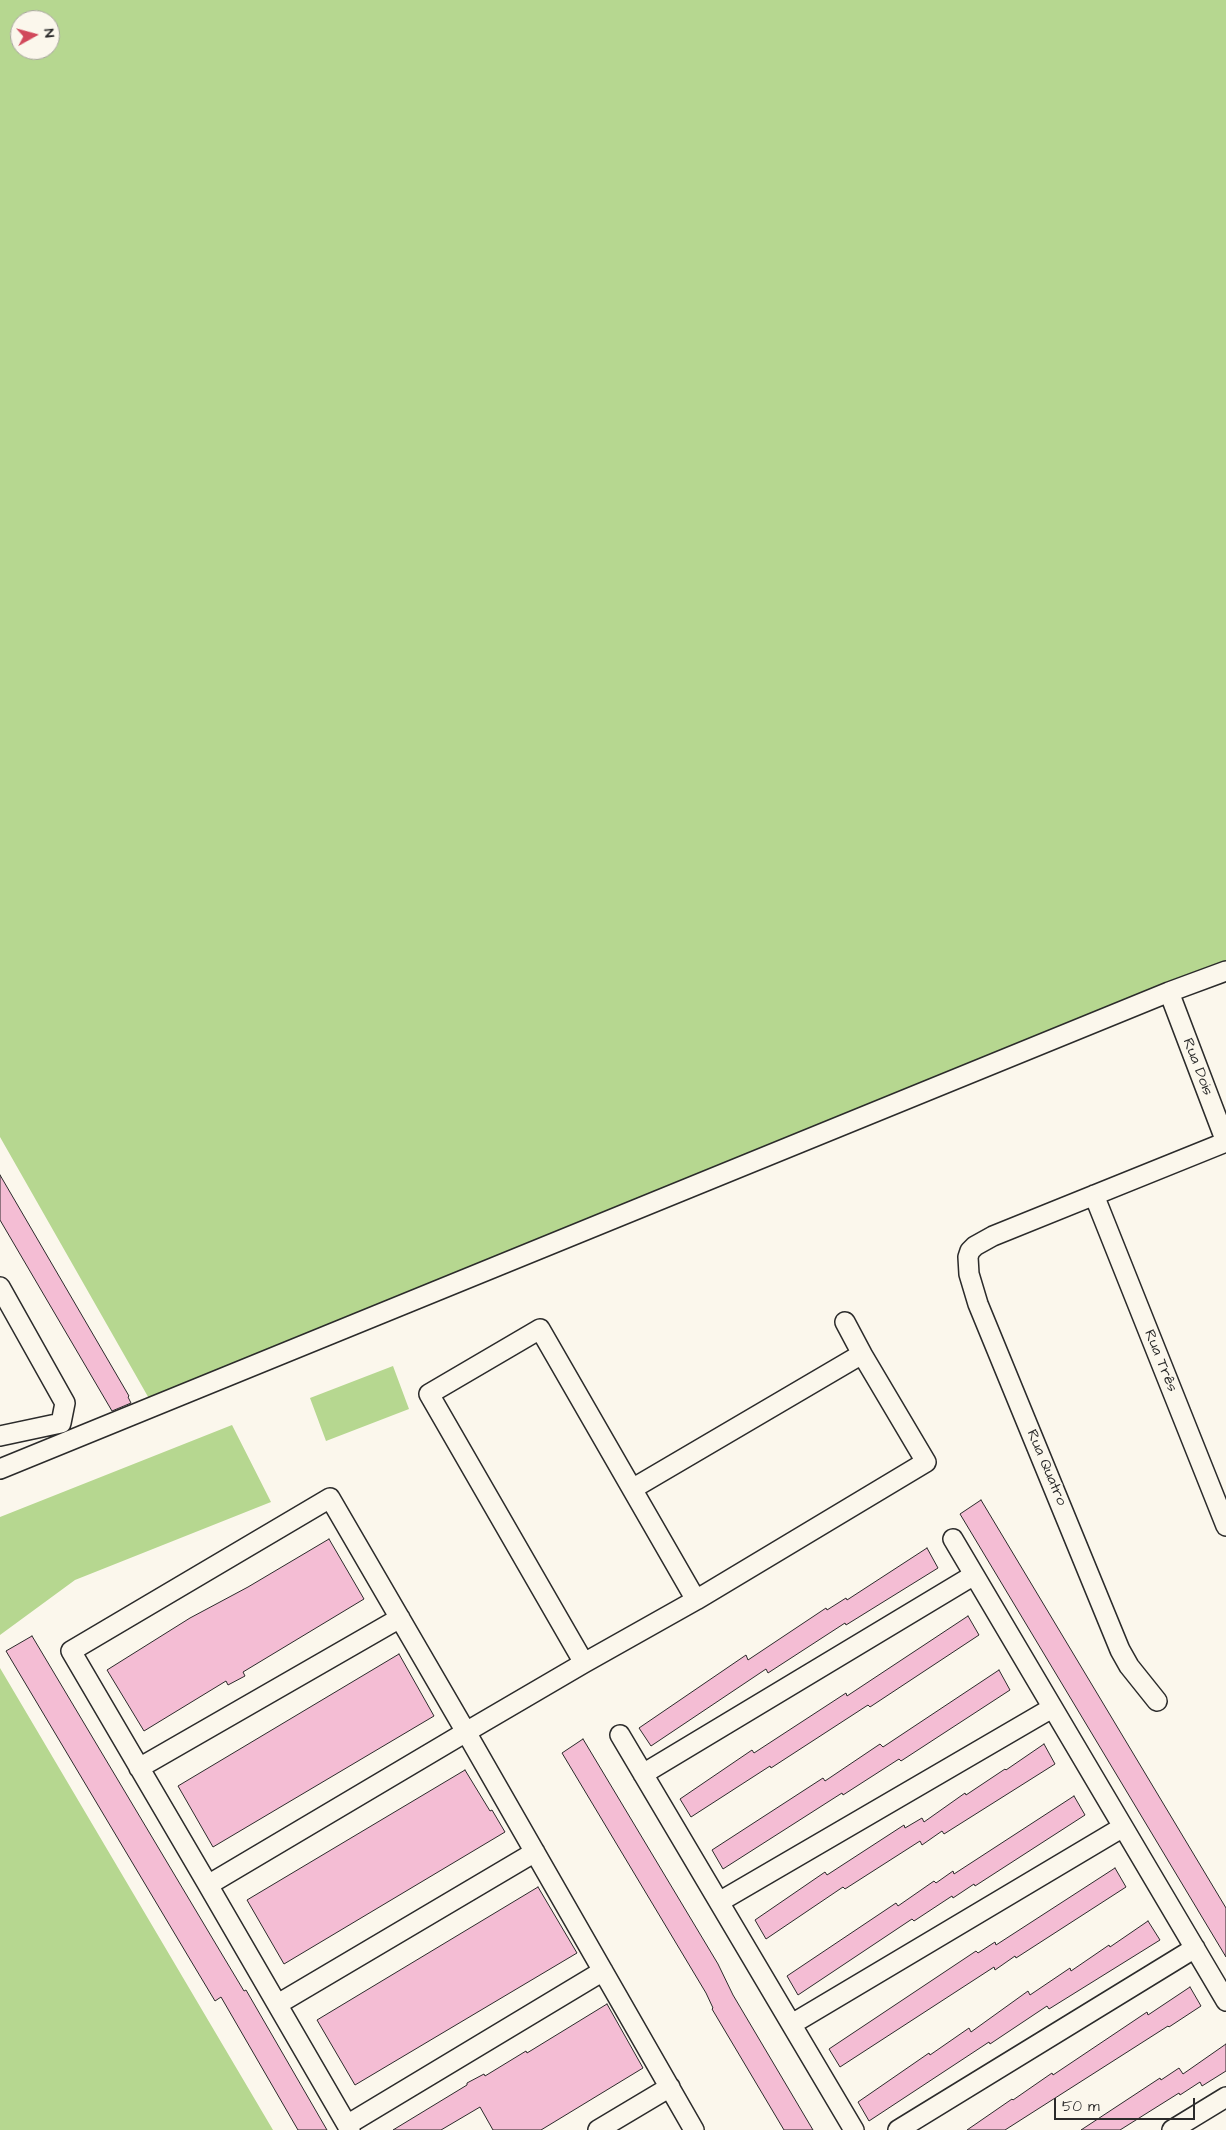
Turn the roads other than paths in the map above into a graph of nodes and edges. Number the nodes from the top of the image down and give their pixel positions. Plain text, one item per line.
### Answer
1 (1226, 971) edge
2 (1169, 992) junction
3 (1226, 1142) edge
4 (1094, 1195) junction
5 (0, 1287) edge
6 (845, 1322) dead end
7 (862, 1354) junction
8 (0, 1436) edge
9 (0, 1469) edge
10 (632, 1489) junction
11 (1226, 1526) edge
12 (953, 1539) dead end
13 (974, 1575) junction
14 (696, 1600) junction
15 (400, 1618) junction
16 (584, 1663) junction
17 (1157, 1701) dead end
18 (1052, 1708) junction
19 (466, 1732) junction
20 (620, 1735) dead end
21 (139, 1768) junction
22 (643, 1774) junction
23 (1123, 1827) junction
24 (535, 1852) junction
25 (208, 1886) junction
26 (719, 1902) junction
27 (1195, 1948) junction
28 (603, 1970) junction
29 (1226, 2001) edge
30 (278, 2004) junction
31 (792, 2024) junction
32 (670, 2087) junction
33 (1226, 2097) edge
34 (349, 2127) edge
35 (598, 2130) edge
36 (694, 2130) edge
37 (854, 2130) edge
38 (898, 2130) edge
39 (1172, 2130) edge

1 - 2 street
2 - 3 street, Rua Dois
2 - 9 street
3 - 4 street
4 - 11 street, Rua Três
4 - 17 street, Rua Quatro
5 - 8 street
6 - 7 street
7 - 10 street
7 - 14 street
10 - 14 street
10 - 16 street
12 - 13 street
13 - 18 street
13 - 22 street
14 - 16 street
15 - 19 street
15 - 21 street
15 - 21 street
16 - 19 street
18 - 23 street
18 - 26 street
19 - 24 street
19 - 25 street
20 - 22 street
21 - 25 street
22 - 26 street
23 - 27 street
23 - 31 street
24 - 28 street
24 - 30 street
25 - 30 street
26 - 31 street
27 - 29 street
27 - 38 street
28 - 32 street
28 - 34 street
30 - 34 street
31 - 37 street
32 - 35 street
32 - 36 street
33 - 39 street

